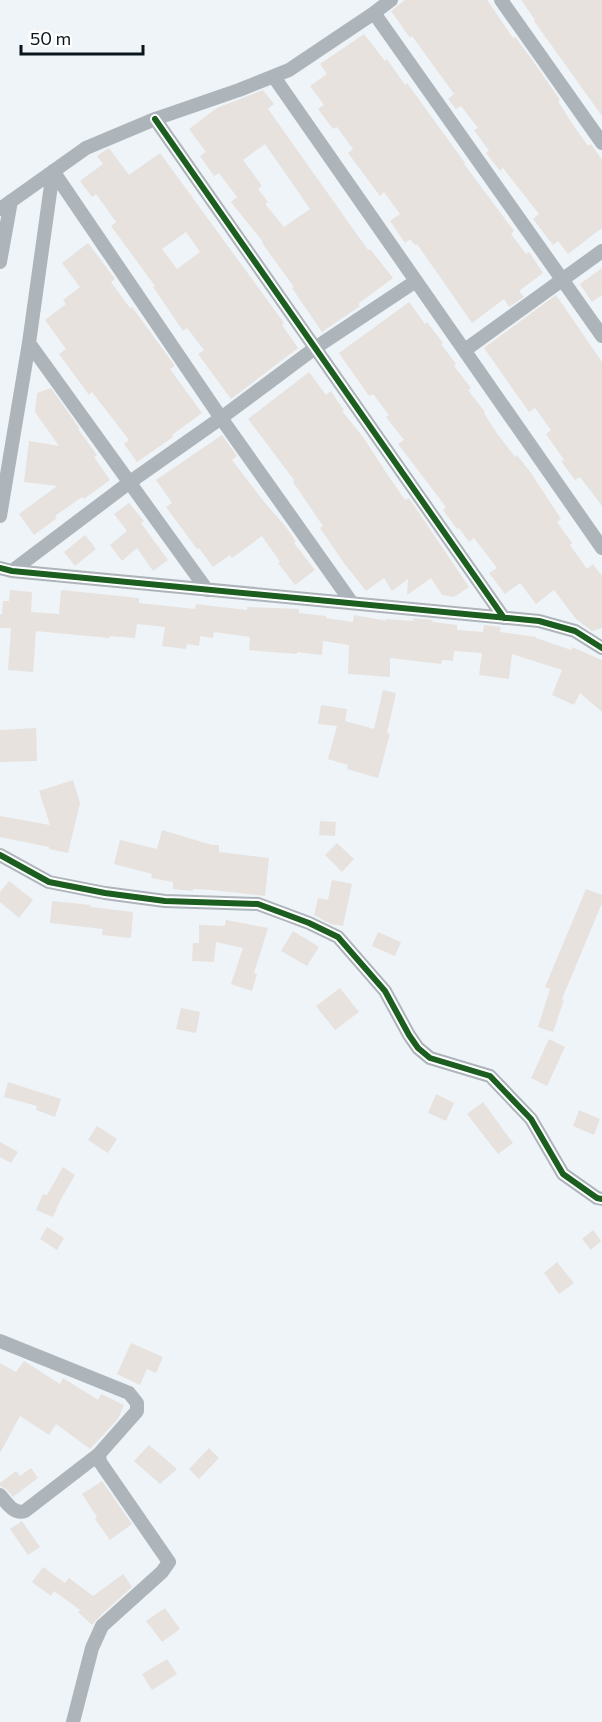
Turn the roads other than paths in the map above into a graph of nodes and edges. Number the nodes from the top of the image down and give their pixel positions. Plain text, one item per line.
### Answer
1 (391, 0) edge
2 (501, 0) edge
3 (374, 13) junction
4 (274, 77) junction
5 (155, 119) junction
6 (602, 143) edge
7 (53, 171) junction
8 (5, 205) edge
9 (602, 251) edge
10 (0, 262) edge
11 (562, 279) junction
12 (416, 281) junction
13 (602, 336) edge
14 (28, 343) junction
15 (315, 348) junction
16 (465, 350) junction
17 (221, 418) junction
18 (130, 482) junction
19 (0, 516) edge
20 (602, 548) edge
21 (6, 569) edge
22 (207, 590) junction
23 (352, 603) junction
24 (504, 618) junction
25 (602, 648) edge
26 (0, 855) edge
27 (600, 1195) edge
28 (0, 1341) edge
29 (99, 1454) junction
30 (0, 1495) edge
31 (74, 1722) edge

1 - 3 street
2 - 6 street
3 - 4 street
3 - 11 street
4 - 5 street
4 - 12 street
5 - 7 street
5 - 15 street
7 - 8 street
7 - 14 street
7 - 17 street
8 - 10 street
9 - 11 street
11 - 13 street
11 - 16 street
12 - 15 street
12 - 16 street
14 - 18 street
14 - 19 street
15 - 17 street
15 - 24 street
16 - 20 street
17 - 18 street
17 - 23 street
18 - 21 street
18 - 22 street
21 - 22 street
22 - 23 street
23 - 24 street
24 - 25 street
26 - 27 street
28 - 29 street
29 - 30 street
29 - 31 street

